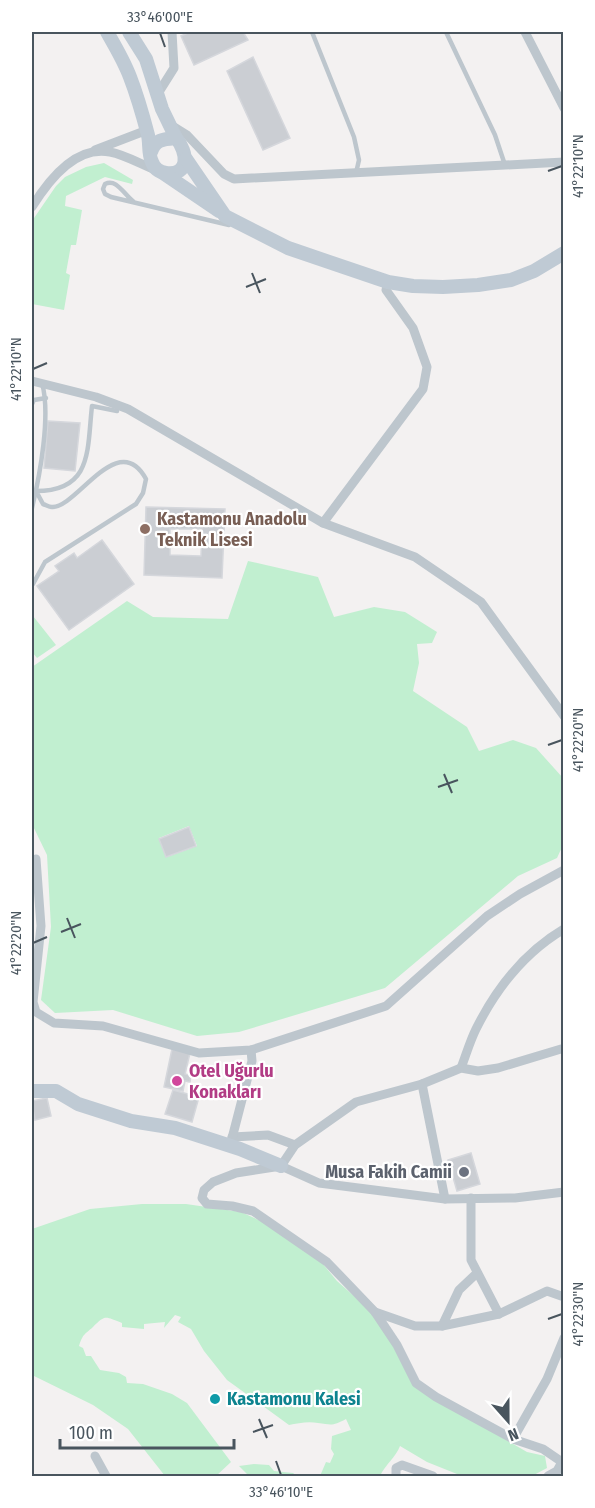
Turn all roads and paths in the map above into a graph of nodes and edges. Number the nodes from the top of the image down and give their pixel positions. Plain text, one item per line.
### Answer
1 (107, 32) edge
2 (129, 32) edge
3 (172, 32) edge
4 (312, 32) edge
5 (446, 32) edge
6 (525, 32) edge
7 (157, 95) junction
8 (564, 108) edge
9 (169, 124) junction
10 (148, 136) junction
11 (176, 138) junction
12 (92, 151) junction
13 (151, 152) junction
14 (186, 159) junction
15 (564, 162) edge
16 (505, 165) junction
17 (163, 173) junction
18 (356, 173) junction
19 (134, 202) junction
20 (32, 207) edge
21 (225, 216) junction
22 (564, 253) edge
23 (388, 282) junction
24 (32, 381) edge
25 (42, 383) junction
26 (46, 398) junction
27 (32, 401) edge
28 (117, 411) dead end
29 (36, 491) junction
30 (32, 508) edge
31 (323, 523) junction
32 (33, 584) edge
33 (564, 716) edge
34 (36, 858) dead end
35 (564, 870) edge
36 (564, 929) edge
37 (561, 1049) dead end
38 (251, 1050) junction
39 (461, 1068) junction
40 (422, 1084) junction
41 (32, 1091) edge
42 (231, 1142) junction
43 (295, 1144) junction
44 (281, 1166) junction
45 (564, 1192) edge
46 (471, 1198) junction
47 (445, 1199) junction
48 (477, 1273) junction
49 (564, 1297) edge
50 (375, 1312) junction
51 (499, 1314) junction
52 (442, 1326) junction
53 (564, 1338) edge
54 (513, 1439) junction
55 (96, 1456) dead end
56 (563, 1462) edge
57 (106, 1476) edge
58 (396, 1476) edge
59 (432, 1476) edge
60 (548, 1476) edge

1 - 10 main road
2 - 7 main road
3 - 7 street
4 - 18 lane
5 - 16 lane
6 - 8 street
7 - 9 main road
9 - 11 main road
9 - 18 street
10 - 12 street
10 - 13 main road
11 - 13 main road
11 - 14 main road
12 - 17 street
12 - 20 street
13 - 17 main road
14 - 17 main road
14 - 21 main road
15 - 16 street
16 - 18 street
17 - 21 main road
19 - 19 lane
19 - 21 lane
21 - 23 main road
22 - 23 main road
23 - 31 street
24 - 25 street
25 - 26 lane
25 - 31 street
26 - 27 lane
26 - 29 lane
28 - 29 lane
29 - 30 lane
29 - 32 lane
31 - 33 street
34 - 38 street
35 - 38 street
36 - 39 street
37 - 39 street
38 - 42 street
39 - 40 street
40 - 43 street
40 - 47 street
41 - 42 main road
42 - 43 street
42 - 44 main road
43 - 44 street
44 - 47 street
44 - 50 street
45 - 46 street
46 - 47 street
46 - 48 street
48 - 51 street
48 - 52 street
49 - 51 street
50 - 52 street
50 - 54 street
51 - 52 street
53 - 54 street
54 - 56 street
55 - 57 street
56 - 60 street
58 - 59 street

